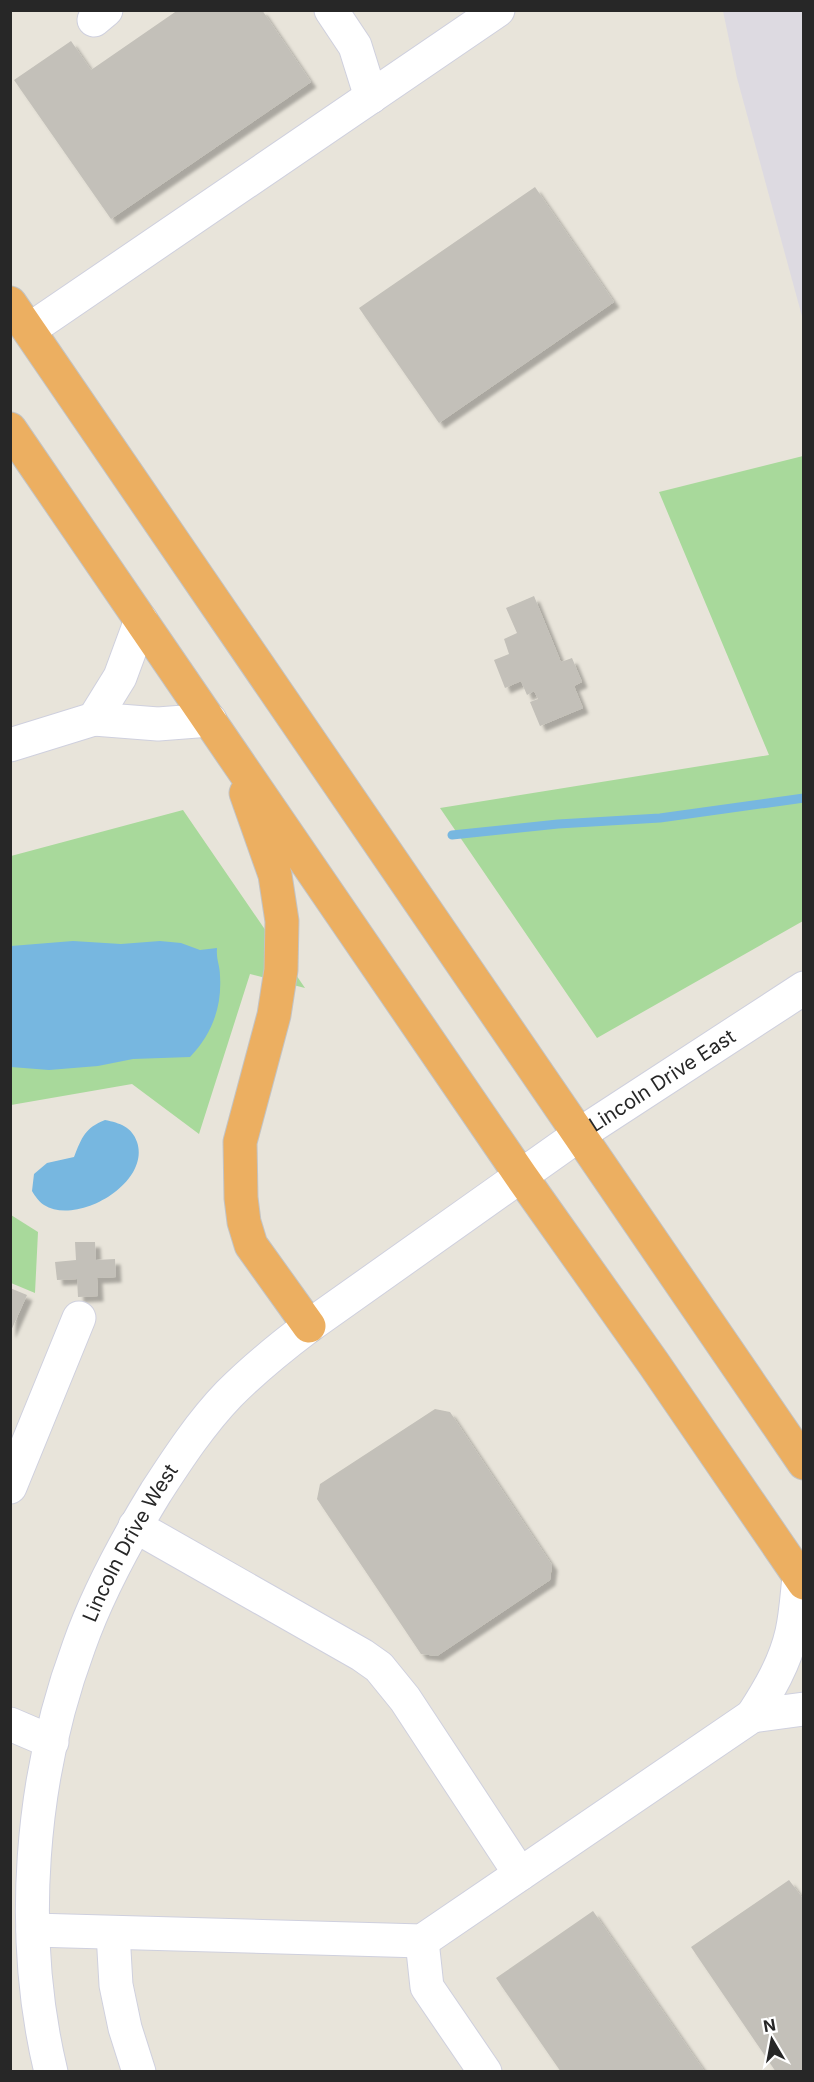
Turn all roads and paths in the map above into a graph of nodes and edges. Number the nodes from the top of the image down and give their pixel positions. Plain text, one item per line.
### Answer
1 (332, 10) edge
2 (498, 10) edge
3 (371, 97) junction
4 (10, 303) edge
5 (29, 330) junction
6 (10, 429) edge
7 (141, 620) junction
8 (94, 719) junction
9 (210, 720) junction
10 (10, 745) edge
11 (231, 752) junction
12 (804, 988) edge
13 (580, 1134) junction
14 (521, 1176) junction
15 (79, 1318) dead end
16 (309, 1326) junction
17 (804, 1463) edge
18 (10, 1487) edge
19 (135, 1526) junction
20 (801, 1580) edge
21 (804, 1709) edge
22 (752, 1716) junction
23 (10, 1724) edge
24 (51, 1742) junction
25 (520, 1874) junction
26 (33, 1930) junction
27 (113, 1933) junction
28 (422, 1941) junction
29 (51, 2072) edge
30 (139, 2072) edge
31 (485, 2072) edge

1 - 3 street
2 - 3 street
3 - 5 street
4 - 5 highway
5 - 13 highway
6 - 7 highway
7 - 8 street
7 - 9 highway
8 - 9 street
8 - 10 street
9 - 11 highway
11 - 14 highway
11 - 16 highway
12 - 13 street, Lincoln Drive East
13 - 14 street, Lincoln Drive East
13 - 17 highway
14 - 16 street, Lincoln Drive West
14 - 20 highway
15 - 18 street
16 - 19 street, Lincoln Drive West
19 - 24 street, Lincoln Drive West
19 - 25 street
20 - 22 street
21 - 22 street
22 - 25 street
23 - 24 street
24 - 26 street, Lincoln Drive West
25 - 28 street
26 - 27 street
26 - 29 street, Lincoln Drive West
27 - 28 street
27 - 30 street
28 - 31 street

